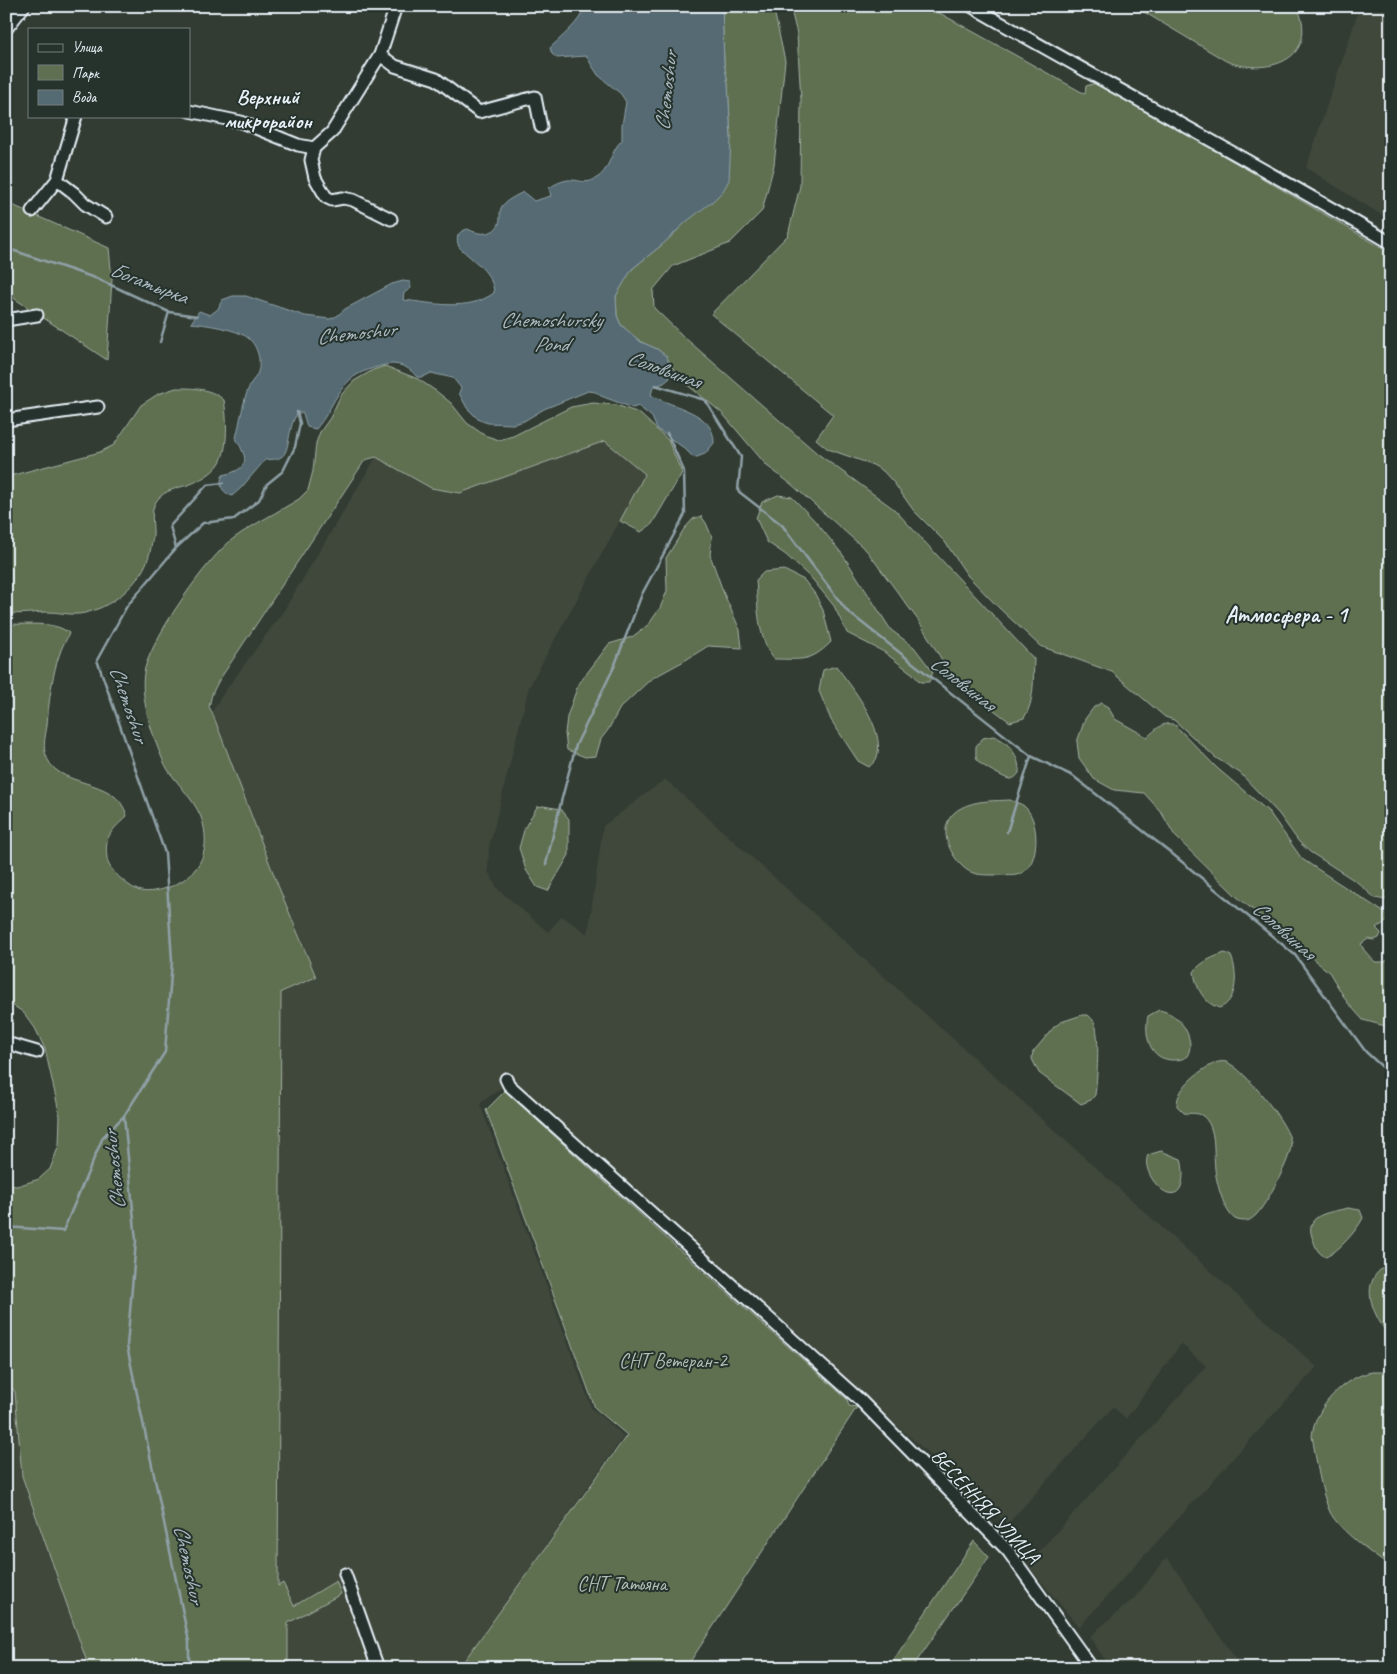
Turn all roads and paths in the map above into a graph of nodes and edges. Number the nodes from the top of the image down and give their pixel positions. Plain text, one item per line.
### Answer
1 (396, 6) edge
2 (972, 6) edge
3 (17, 8) edge
4 (6, 29) edge
5 (380, 55) junction
6 (190, 111) edge
7 (75, 118) edge
8 (541, 127) dead end
9 (314, 148) junction
10 (58, 180) junction
11 (32, 211) dead end
12 (106, 217) dead end
13 (390, 219) dead end
14 (1391, 242) edge
15 (37, 315) dead end
16 (6, 320) edge
17 (98, 407) dead end
18 (6, 420) edge
19 (6, 1043) edge
20 (37, 1052) dead end
21 (506, 1079) dead end
22 (345, 1574) dead end
23 (378, 1668) edge
24 (1092, 1668) edge

1 - 5 street
2 - 14 street
3 - 4 street
5 - 8 street
5 - 9 street
6 - 9 street
7 - 10 street
9 - 13 street
10 - 11 street
10 - 12 street
15 - 16 street
17 - 18 street
19 - 20 street
21 - 24 street, ВЕСЕННЯЯ УЛИЦА
22 - 23 street

